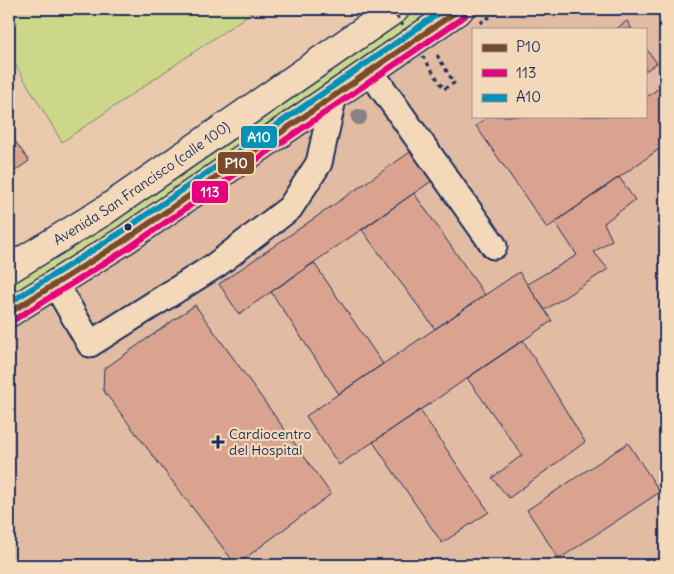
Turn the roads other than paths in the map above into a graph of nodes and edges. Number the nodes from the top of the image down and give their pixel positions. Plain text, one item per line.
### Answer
1 (394, 9) edge
2 (460, 9) edge
3 (370, 71) junction
4 (334, 95) junction
5 (494, 246) dead end
6 (9, 269) edge
7 (55, 283) junction
8 (9, 313) edge

1 - 6 highway, Avenida San Francisco (calle 100)
2 - 3 highway
3 - 4 highway
3 - 5 lane
4 - 7 highway
4 - 7 lane
7 - 8 highway

